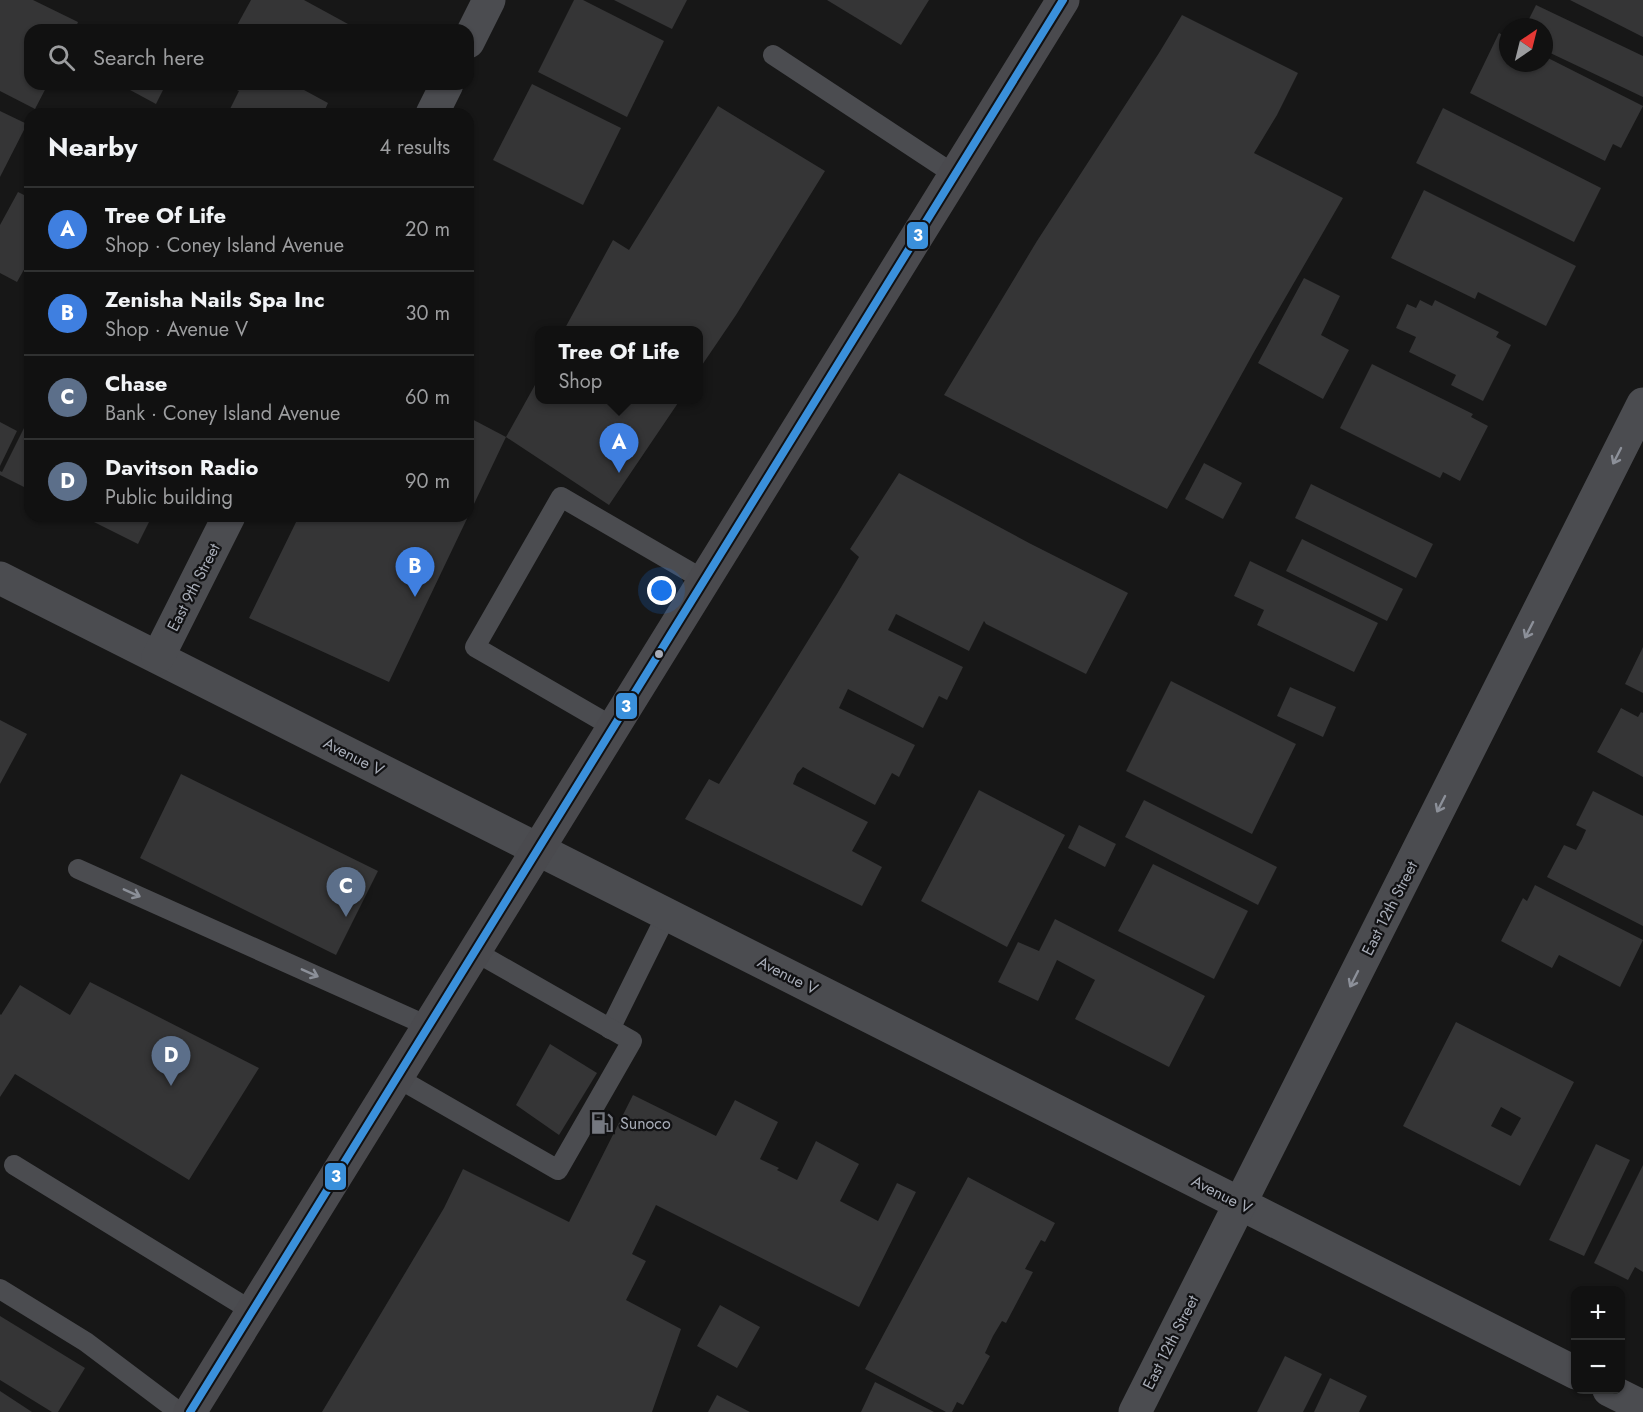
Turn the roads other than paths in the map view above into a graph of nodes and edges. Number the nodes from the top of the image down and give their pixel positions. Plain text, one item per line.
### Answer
1 (489, 0) edge
2 (1063, 0) edge
3 (474, 30) edge
4 (773, 56) dead end
5 (444, 90) edge
6 (435, 108) edge
7 (955, 175) junction
8 (1643, 404) edge
9 (226, 522) edge
10 (0, 578) edge
11 (704, 580) junction
12 (158, 657) junction
13 (613, 727) junction
14 (537, 850) junction
15 (78, 869) dead end
16 (668, 914) junction
17 (474, 951) junction
18 (428, 1026) junction
19 (610, 1029) junction
20 (396, 1077) junction
21 (14, 1165) dead end
22 (1240, 1203) junction
23 (0, 1289) edge
24 (252, 1311) junction
25 (1571, 1371) edge
26 (1618, 1394) edge
27 (1643, 1407) edge
28 (179, 1412) edge
29 (190, 1412) edge
30 (1135, 1412) edge

1 - 3 street
2 - 7 main road
4 - 7 lane
5 - 6 street
7 - 11 main road
8 -> 22 street, East 12th Street
9 - 12 street, East 9th Street
10 - 12 street, Avenue V
11 - 13 main road
11 - 13 lane
12 - 14 street, Avenue V
13 - 14 main road
14 - 16 street, Avenue V
14 - 17 main road
15 -> 18 lane
16 - 19 lane
16 - 22 street, Avenue V
17 - 18 main road
17 - 19 lane
18 - 20 main road
19 - 20 lane
20 - 24 main road
21 - 24 lane
22 - 25 street, Avenue V
22 - 30 street, East 12th Street
23 - 28 lane
24 - 29 main road
26 - 27 street

